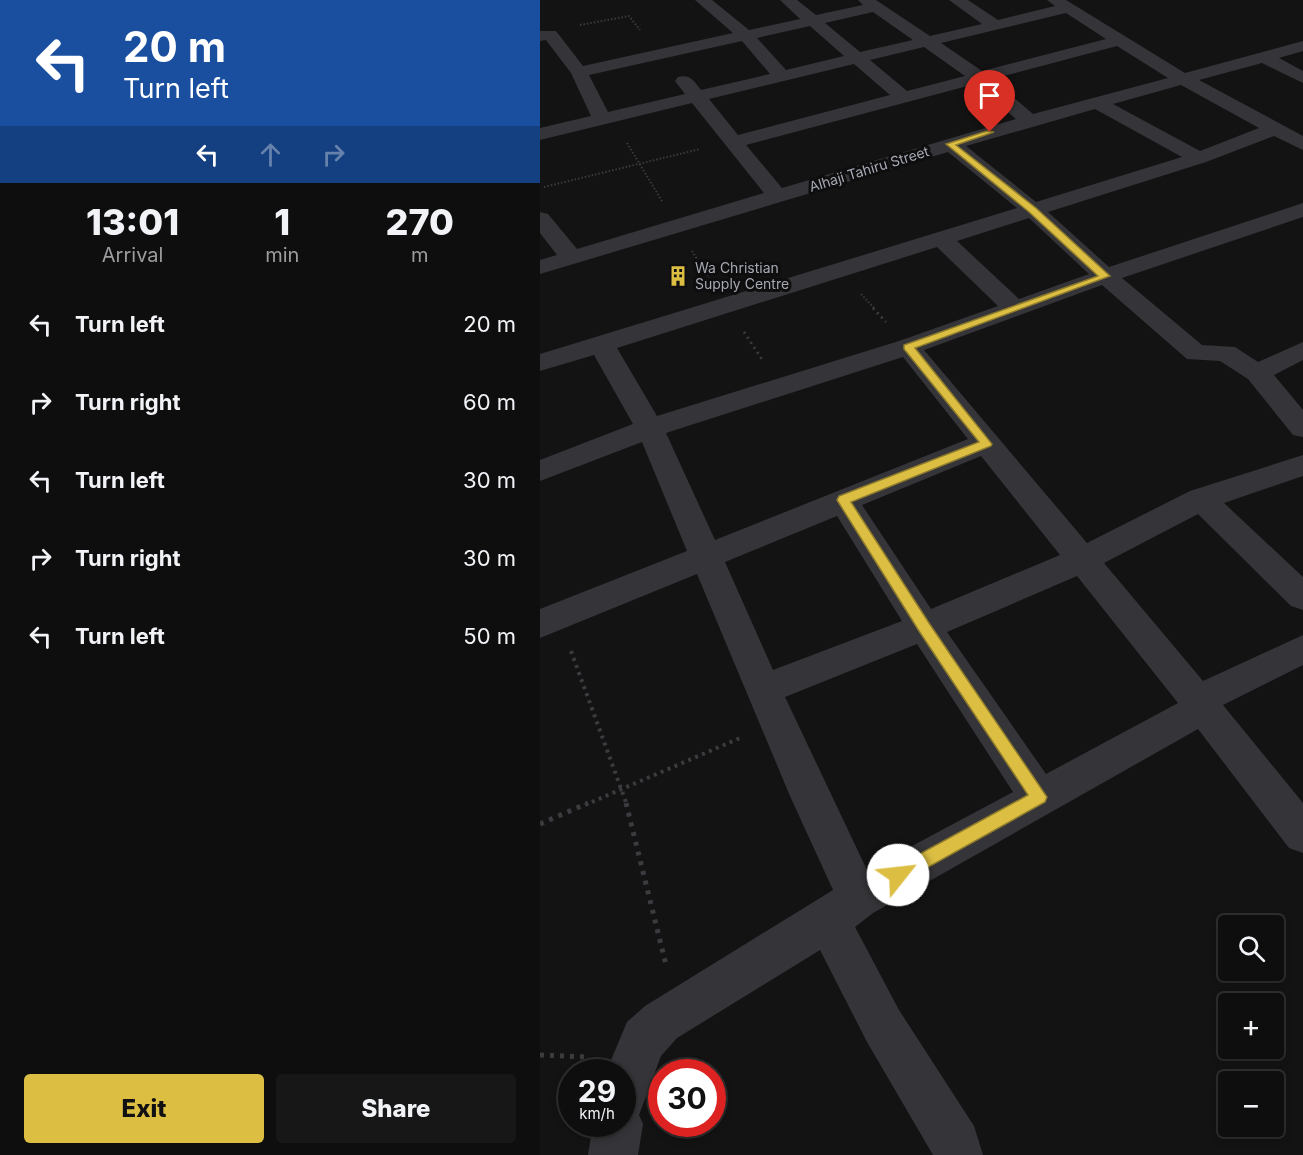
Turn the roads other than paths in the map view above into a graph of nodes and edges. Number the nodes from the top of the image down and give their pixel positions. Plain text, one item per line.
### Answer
1 (703, 0) edge
2 (788, 0) edge
3 (893, 0) edge
4 (957, 0) edge
5 (1090, 0) edge
6 (871, 4) edge
7 (1062, 4) edge
8 (816, 22) junction
9 (995, 25) junction
10 (545, 35) edge
11 (746, 36) junction
12 (926, 40) junction
13 (1120, 40) junction
14 (1303, 46) edge
15 (663, 55) junction
16 (1263, 56) junction
17 (857, 59) junction
18 (579, 72) junction
19 (782, 76) junction
20 (977, 76) junction
21 (1181, 78) junction
22 (1303, 78) edge
23 (696, 97) junction
24 (903, 98) junction
25 (1096, 102) junction
26 (602, 119) junction
27 (1030, 121) junction
28 (1275, 129) junction
29 (540, 134) edge
30 (733, 142) junction
31 (950, 144) junction
32 (1303, 144) edge
33 (1199, 158) junction
34 (777, 196) junction
35 (1033, 210) junction
36 (1292, 214) edge
37 (540, 219) edge
38 (1303, 232) edge
39 (941, 238) junction
40 (572, 258) junction
41 (540, 267) edge
42 (1105, 276) junction
43 (1015, 309) junction
44 (602, 345) junction
45 (908, 347) junction
46 (1303, 350) edge
47 (540, 363) edge
48 (1257, 373) junction
49 (650, 428) junction
50 (1303, 428) edge
51 (986, 444) junction
52 (1303, 465) edge
53 (540, 471) edge
54 (1201, 499) junction
55 (843, 500) junction
56 (707, 556) junction
57 (1081, 560) junction
58 (1303, 597) edge
59 (549, 620) edge
60 (924, 627) junction
61 (1303, 649) edge
62 (765, 689) junction
63 (1200, 704) junction
64 (1039, 797) junction
65 (1303, 834) edge
66 (843, 909) junction
67 (634, 1059) edge
68 (616, 1137) edge
69 (613, 1155) edge
70 (958, 1155) edge

1 - 11 street
2 - 8 street
3 - 6 street
4 - 9 street
5 - 7 street
6 - 8 street
6 - 12 street
7 - 9 street
7 - 13 street
8 - 11 street
8 - 17 street
9 - 12 street
10 - 18 street
11 - 15 street
11 - 19 street
12 - 17 street
12 - 20 street
13 - 20 street
13 - 21 street
14 - 16 street, Alhaji Tahiru Street
15 - 18 street
15 - 23 street
16 - 21 street, Alhaji Tahiru Street
16 - 22 street
17 - 19 street
17 - 24 street
18 - 26 street
19 - 23 street
20 - 24 street
20 - 27 street
21 - 25 street, Alhaji Tahiru Street
21 - 28 street
23 - 26 street
23 - 30 street
24 - 30 street
25 - 27 street, Alhaji Tahiru Street
25 - 33 street
26 - 29 street
27 - 31 street, Alhaji Tahiru Street
28 - 32 street
28 - 33 street
30 - 34 street
31 - 34 street, Alhaji Tahiru Street
31 - 35 street
33 - 35 street
34 - 40 street, Alhaji Tahiru Street
35 - 39 street
35 - 42 street
36 - 38 street
36 - 42 street
37 - 40 street
39 - 43 street
39 - 44 street
40 - 41 street, Alhaji Tahiru Street
42 - 43 street
42 - 48 street
43 - 45 street
44 - 47 street
44 - 49 street
45 - 49 street
45 - 51 street
46 - 48 street
48 - 50 street
49 - 53 street
49 - 56 street
51 - 55 street
51 - 57 street
52 - 54 street
54 - 57 street
54 - 58 street
55 - 56 street
55 - 60 street
56 - 59 street
56 - 62 street
57 - 60 street
57 - 63 street
60 - 62 street
60 - 64 street
61 - 63 street
62 - 66 street
63 - 64 street
63 - 65 street
64 - 66 street
66 - 67 street
66 - 70 street
68 - 69 street

